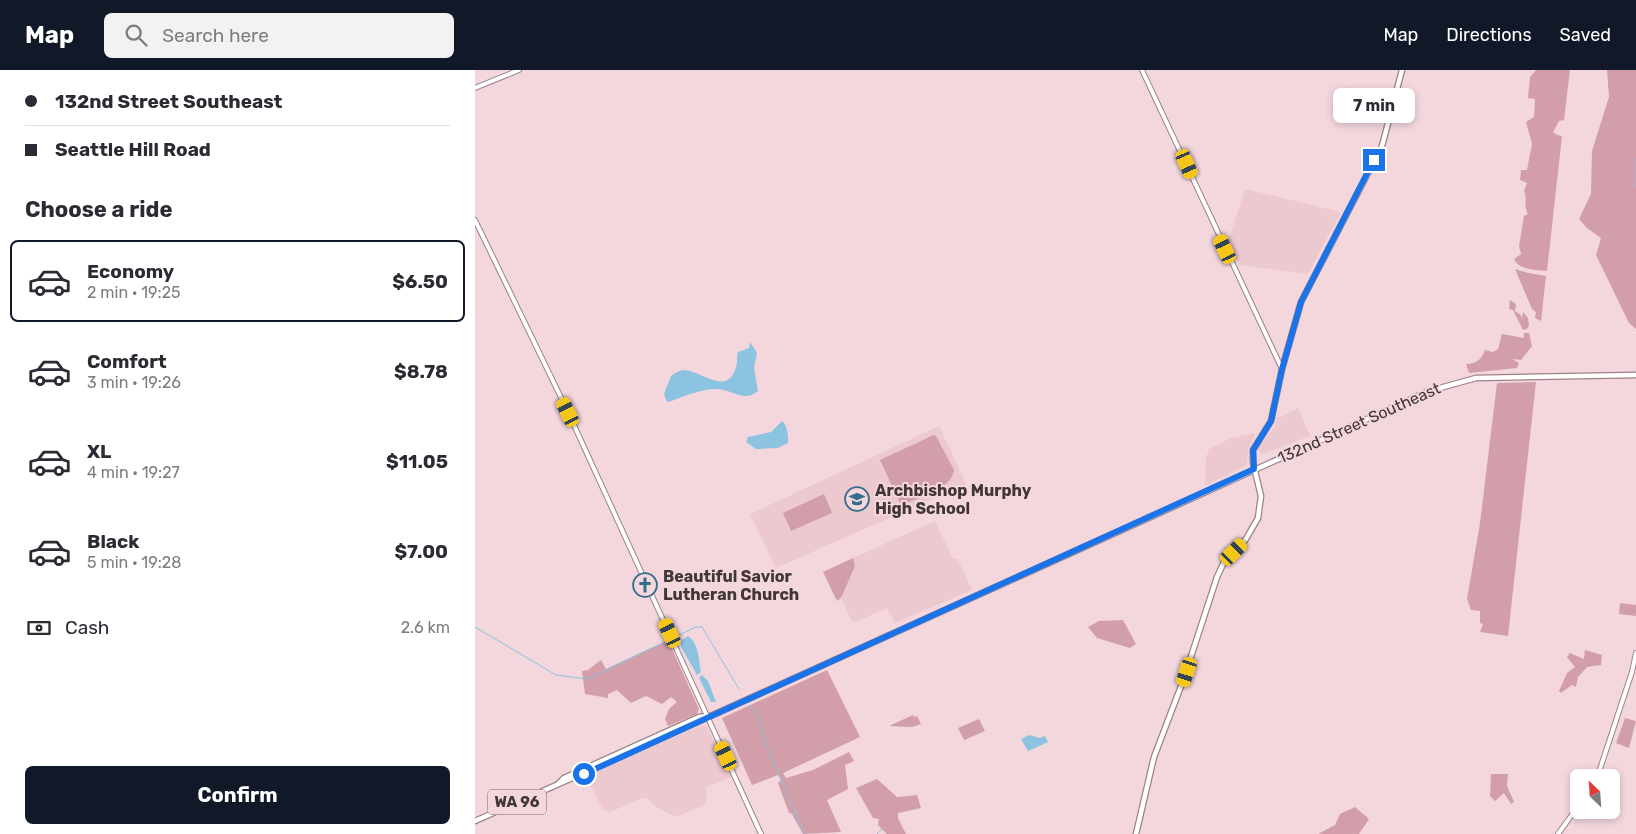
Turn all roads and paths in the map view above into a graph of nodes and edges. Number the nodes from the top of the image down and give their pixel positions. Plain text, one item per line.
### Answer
1 (519, 70) edge
2 (1142, 70) edge
3 (1402, 70) edge
4 (475, 88) edge
5 (475, 220) edge
6 (1282, 369) junction
7 (1636, 375) edge
8 (1254, 469) junction
9 (1636, 653) edge
10 (708, 716) junction
11 (631, 750) junction
12 (597, 763) junction
13 (1600, 769) edge
14 (577, 777) junction
15 (559, 783) junction
16 (1570, 818) edge
17 (475, 821) edge
18 (761, 834) edge
19 (1137, 834) edge
20 (1559, 834) edge

1 - 4 street
2 - 6 street
3 - 6 main road
5 - 10 street
6 - 8 main road
7 - 8 main road, 132nd Street Southeast
8 - 10 main road, 132nd Street Southeast / WA 96
8 - 19 main road
9 - 13 street
10 - 11 main road, 132nd Street Southeast / WA 96
10 - 11 main road, 132nd Street Southeast / WA 96
10 - 18 street
11 - 12 main road, 132nd Street Southeast / WA 96
11 - 14 main road, 132nd Street Southeast / WA 96
12 - 14 main road
12 - 15 main road, 132nd Street Southeast / WA 96
14 - 15 main road, 132nd Street Southeast / WA 96
15 - 17 main road, 132nd Street Southeast / WA 96
16 - 20 street

